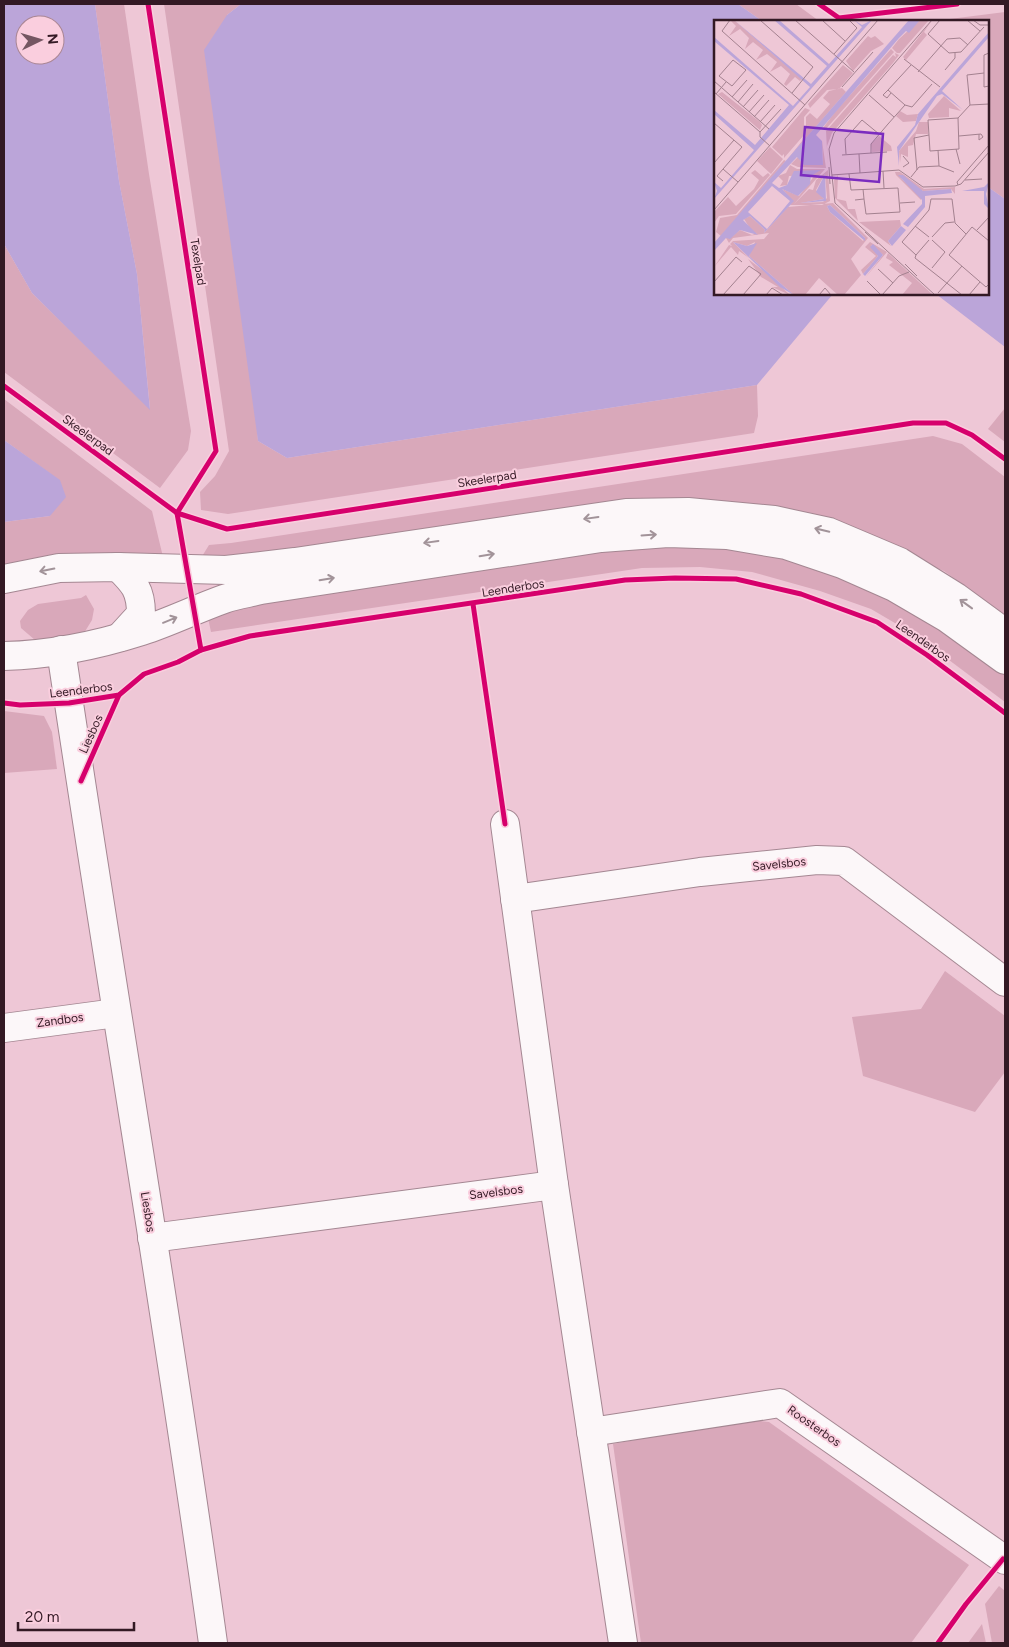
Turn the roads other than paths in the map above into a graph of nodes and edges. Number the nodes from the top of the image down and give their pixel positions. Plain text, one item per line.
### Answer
1 (118, 567) junction
2 (4, 579) edge
3 (1005, 633) edge
4 (120, 637) junction
5 (61, 650) junction
6 (4, 656) edge
7 (1005, 660) edge
8 (504, 824) dead end
9 (515, 899) junction
10 (1005, 982) edge
11 (116, 1012) junction
12 (4, 1028) edge
13 (554, 1185) junction
14 (152, 1238) junction
15 (591, 1432) junction
16 (1005, 1559) edge
17 (213, 1643) edge
18 (623, 1643) edge

1 -> 2 street
3 -> 1 street
1 - 4 street
4 - 5 street
4 -> 7 street
5 - 6 street
5 - 11 street, Liesbos
8 - 9 street
9 - 10 street, Savelsbos
9 - 13 street
11 - 12 street, Zandbos
11 - 14 street, Liesbos
13 - 14 street, Savelsbos
13 - 15 street
14 - 17 street, Liesbos
15 - 16 street, Roosterbos
15 - 18 street

